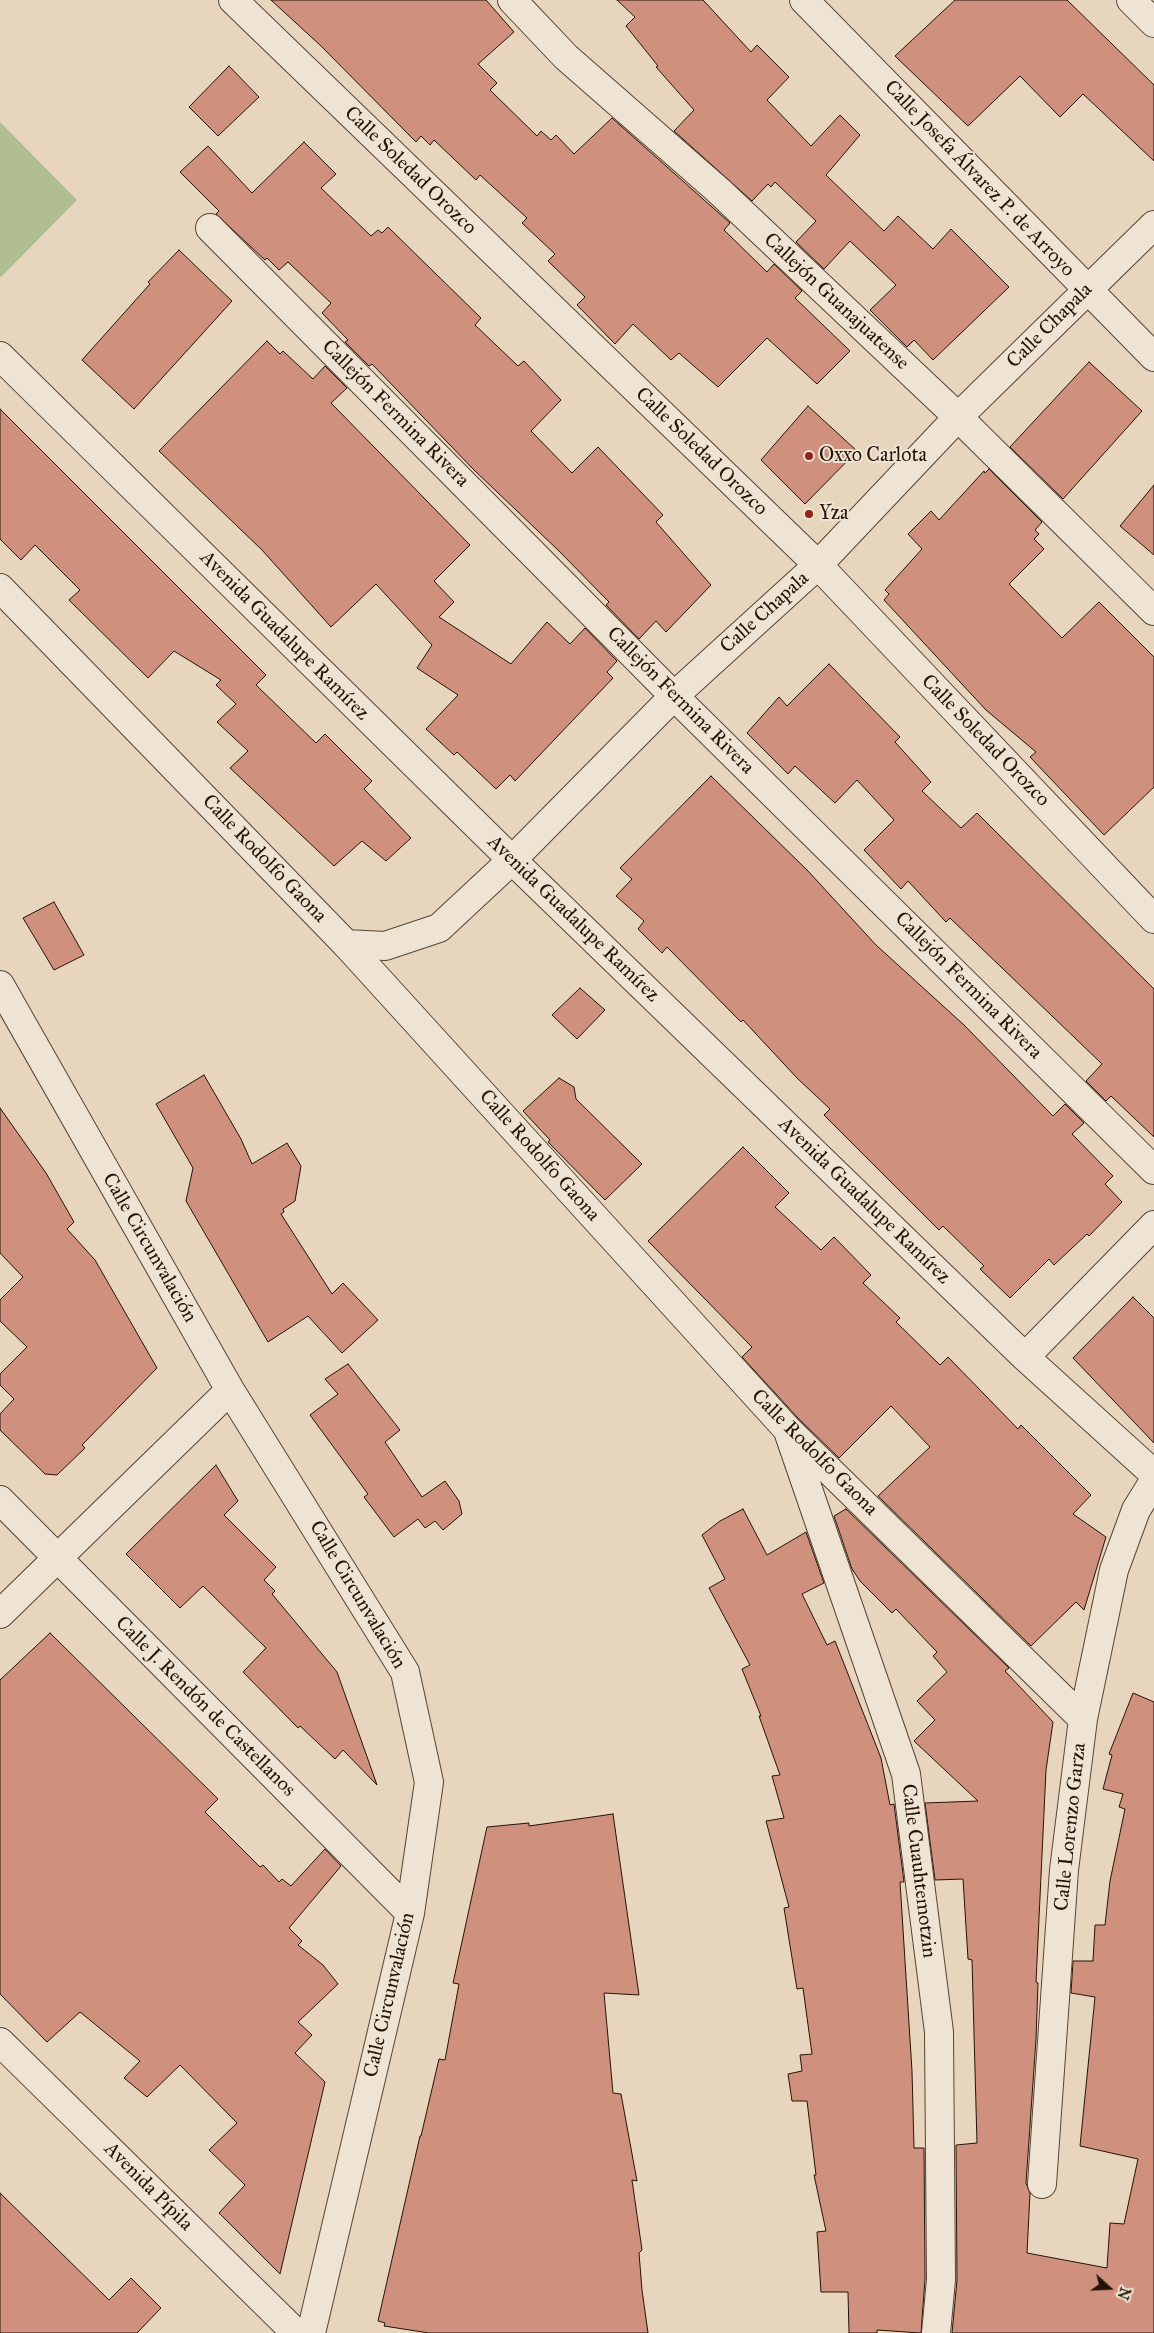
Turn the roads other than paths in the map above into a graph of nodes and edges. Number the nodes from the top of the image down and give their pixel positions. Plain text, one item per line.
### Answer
1 (233, 0) edge
2 (512, 0) edge
3 (804, 0) edge
4 (1131, 0) edge
5 (1154, 23) edge
6 (1154, 225) edge
7 (210, 228) dead end
8 (1087, 289) junction
9 (0, 356) edge
10 (1154, 357) edge
11 (958, 417) junction
12 (818, 565) junction
13 (0, 588) edge
14 (1154, 611) edge
15 (674, 696) junction
16 (512, 860) junction
17 (1154, 919) edge
18 (346, 944) junction
19 (0, 985) edge
20 (1154, 1170) edge
21 (1154, 1225) edge
22 (1025, 1357) junction
23 (230, 1390) junction
24 (787, 1429) junction
25 (1154, 1474) edge
26 (1154, 1482) edge
27 (0, 1500) edge
28 (58, 1558) junction
29 (0, 1614) edge
30 (1084, 1719) junction
31 (410, 1914) junction
32 (0, 2042) edge
33 (1042, 2184) dead end
34 (296, 2333) edge
35 (311, 2333) edge
36 (936, 2333) edge

1 - 12 street, Calle Soledad Orozco
2 - 11 street, Callejón Guanajuatense
3 - 8 street, Calle Josefa Álvarez P. de Arroyo
4 - 5 street
6 - 8 street, Calle Chapala
7 - 15 street, Callejón Fermina Rivera
8 - 10 street, Calle Josefa Álvarez P. de Arroyo
8 - 11 street, Calle Chapala
9 - 16 street, Avenida Guadalupe Ramírez
11 - 12 street, Calle Chapala
11 - 14 street, Callejón Guanajuatense
12 - 15 street, Calle Chapala
12 - 17 street, Calle Soledad Orozco
13 - 18 street, Calle Rodolfo Gaona
15 - 16 street, Calle Chapala
15 - 20 street, Callejón Fermina Rivera
16 - 18 street, Calle Chapala
16 - 22 street, Avenida Guadalupe Ramírez
18 - 24 street, Calle Rodolfo Gaona
19 - 23 street, Calle Circunvalación
21 - 22 street
22 - 25 street, Avenida Guadalupe Ramírez
23 - 28 street
23 - 31 street, Calle Circunvalación
24 - 30 street, Calle Rodolfo Gaona
24 - 36 street, Calle Cuauhtemotzin
26 - 30 street, Calle Lorenzo Garza
27 - 28 street, Calle J. Rendón de Castellanos
28 - 29 street
28 - 31 street, Calle J. Rendón de Castellanos
30 - 33 street, Calle Lorenzo Garza
31 - 35 street, Calle Circunvalación
32 - 34 street, Avenida Pípila

